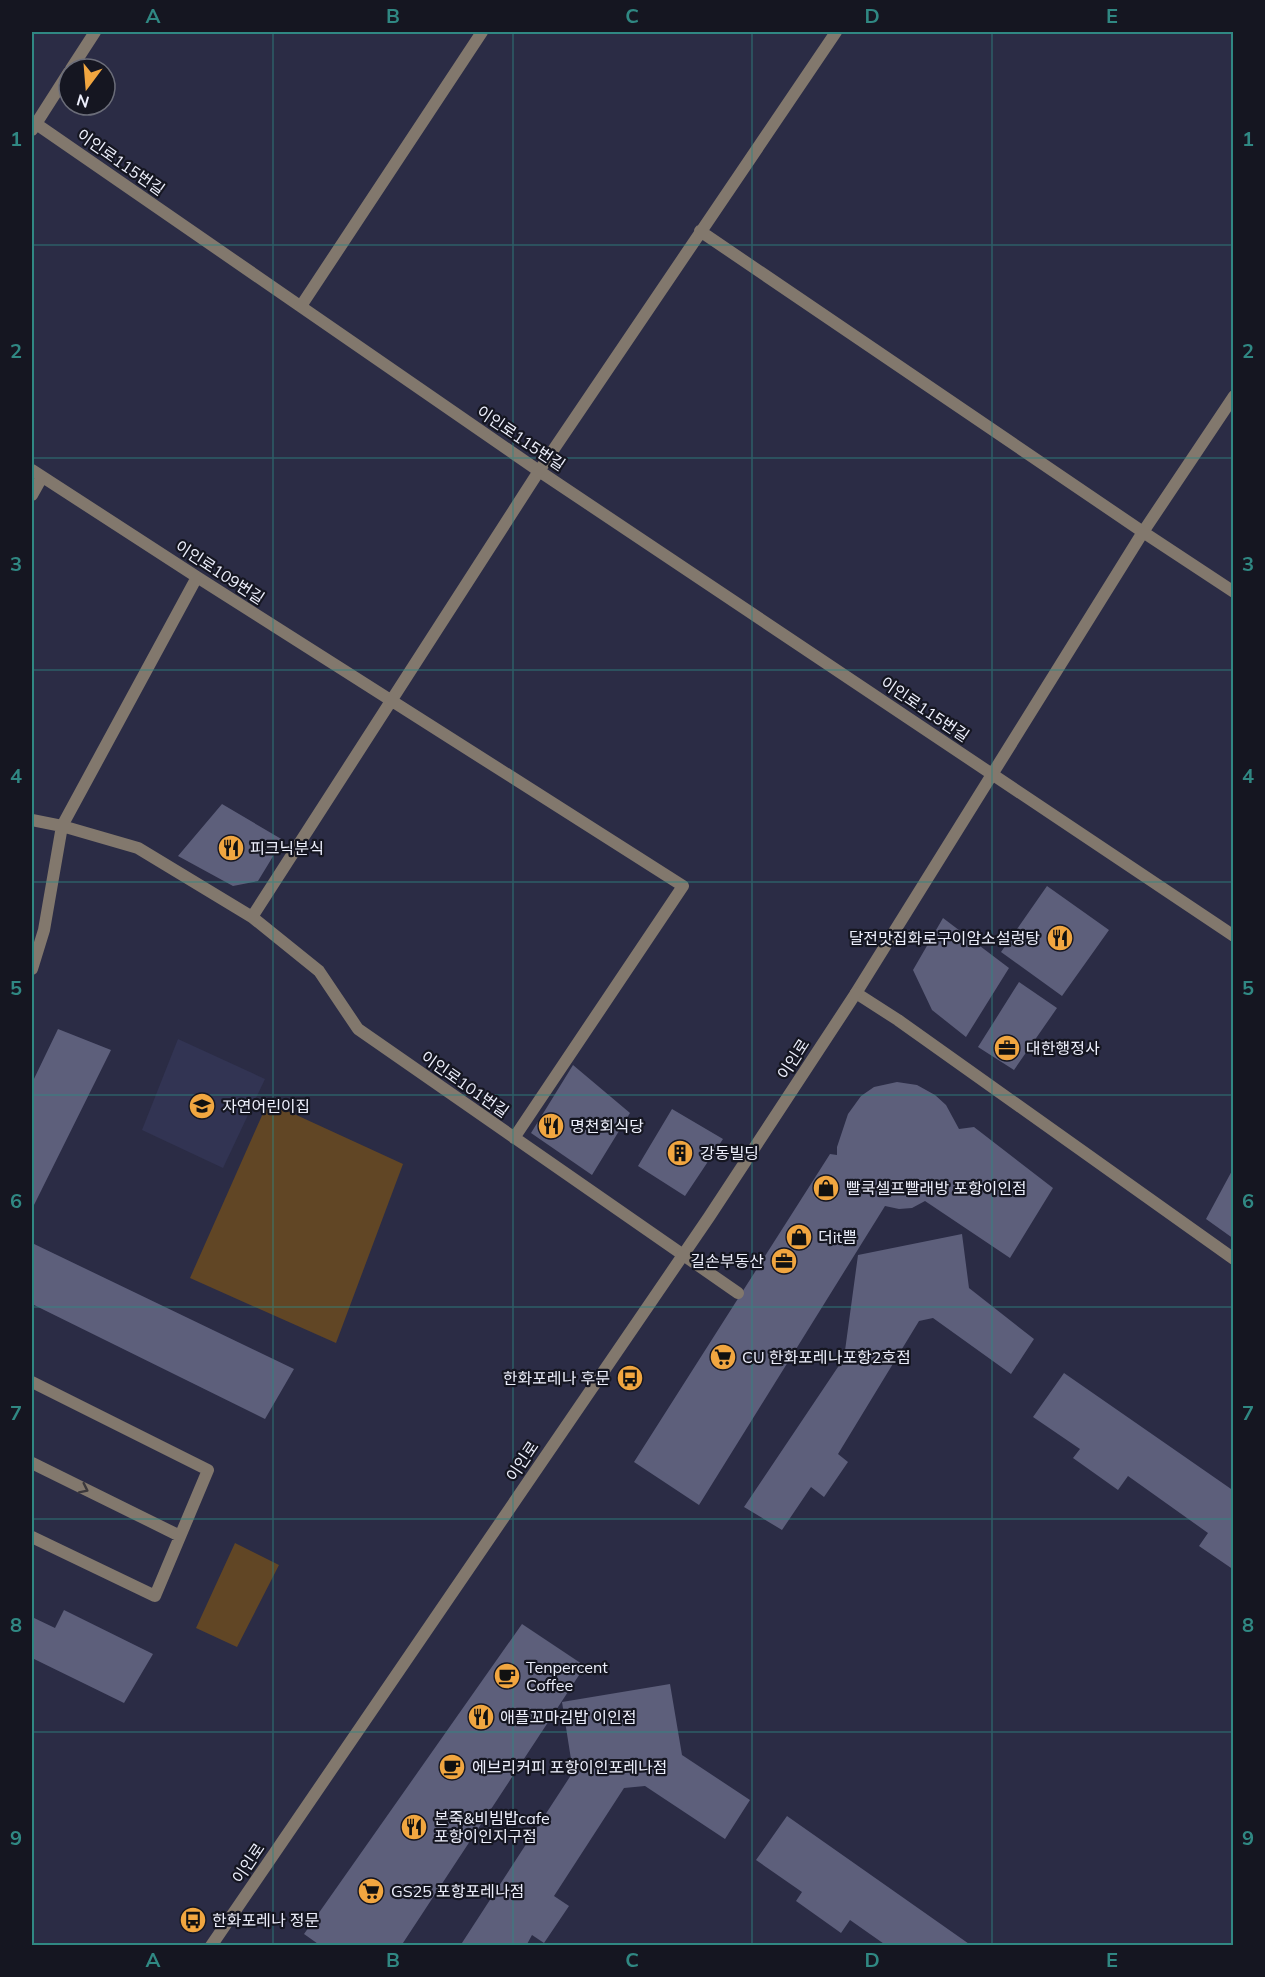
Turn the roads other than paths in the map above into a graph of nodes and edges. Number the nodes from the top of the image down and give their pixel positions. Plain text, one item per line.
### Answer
1 (95, 32) edge
2 (482, 32) edge
3 (836, 32) edge
4 (79, 57) edge
5 (57, 90) edge
6 (33, 125) edge
7 (700, 231) junction
8 (301, 306) junction
9 (1233, 396) edge
10 (539, 471) junction
11 (37, 474) edge
12 (32, 495) edge
13 (1143, 532) junction
14 (197, 578) junction
15 (1233, 592) edge
16 (391, 701) junction
17 (992, 773) junction
18 (32, 820) edge
19 (62, 826) junction
20 (252, 917) junction
21 (1233, 936) edge
22 (32, 969) edge
23 (856, 993) junction
24 (514, 1138) junction
25 (682, 1255) junction
26 (1233, 1259) edge
27 (738, 1293) dead end
28 (32, 1382) edge
29 (32, 1463) edge
30 (180, 1536) junction
31 (32, 1537) edge
32 (211, 1946) edge

1 - 4 street
2 - 8 street
3 - 7 street
5 - 6 street
6 - 8 street, 이인로115번길
7 - 10 street
7 - 13 street
8 - 10 street, 이인로115번길
9 - 13 street, 이인로
10 - 16 street
10 - 17 street, 이인로115번길
11 - 12 street
11 - 14 street, 이인로109번길
13 - 15 street
13 - 17 street, 이인로
14 - 16 street, 이인로109번길
14 - 19 street
16 - 20 street
16 - 24 street, 이인로109번길
17 - 21 street, 이인로115번길
17 - 23 street, 이인로
18 - 19 street
19 - 20 street, 이인로101번길
19 - 22 street
20 - 24 street, 이인로101번길
23 - 25 street, 이인로
23 - 26 street
24 - 25 street, 이인로101번길
25 - 27 street, 이인로101번길
25 - 32 street, 이인로
28 - 30 street
29 -> 30 street
30 - 31 street

